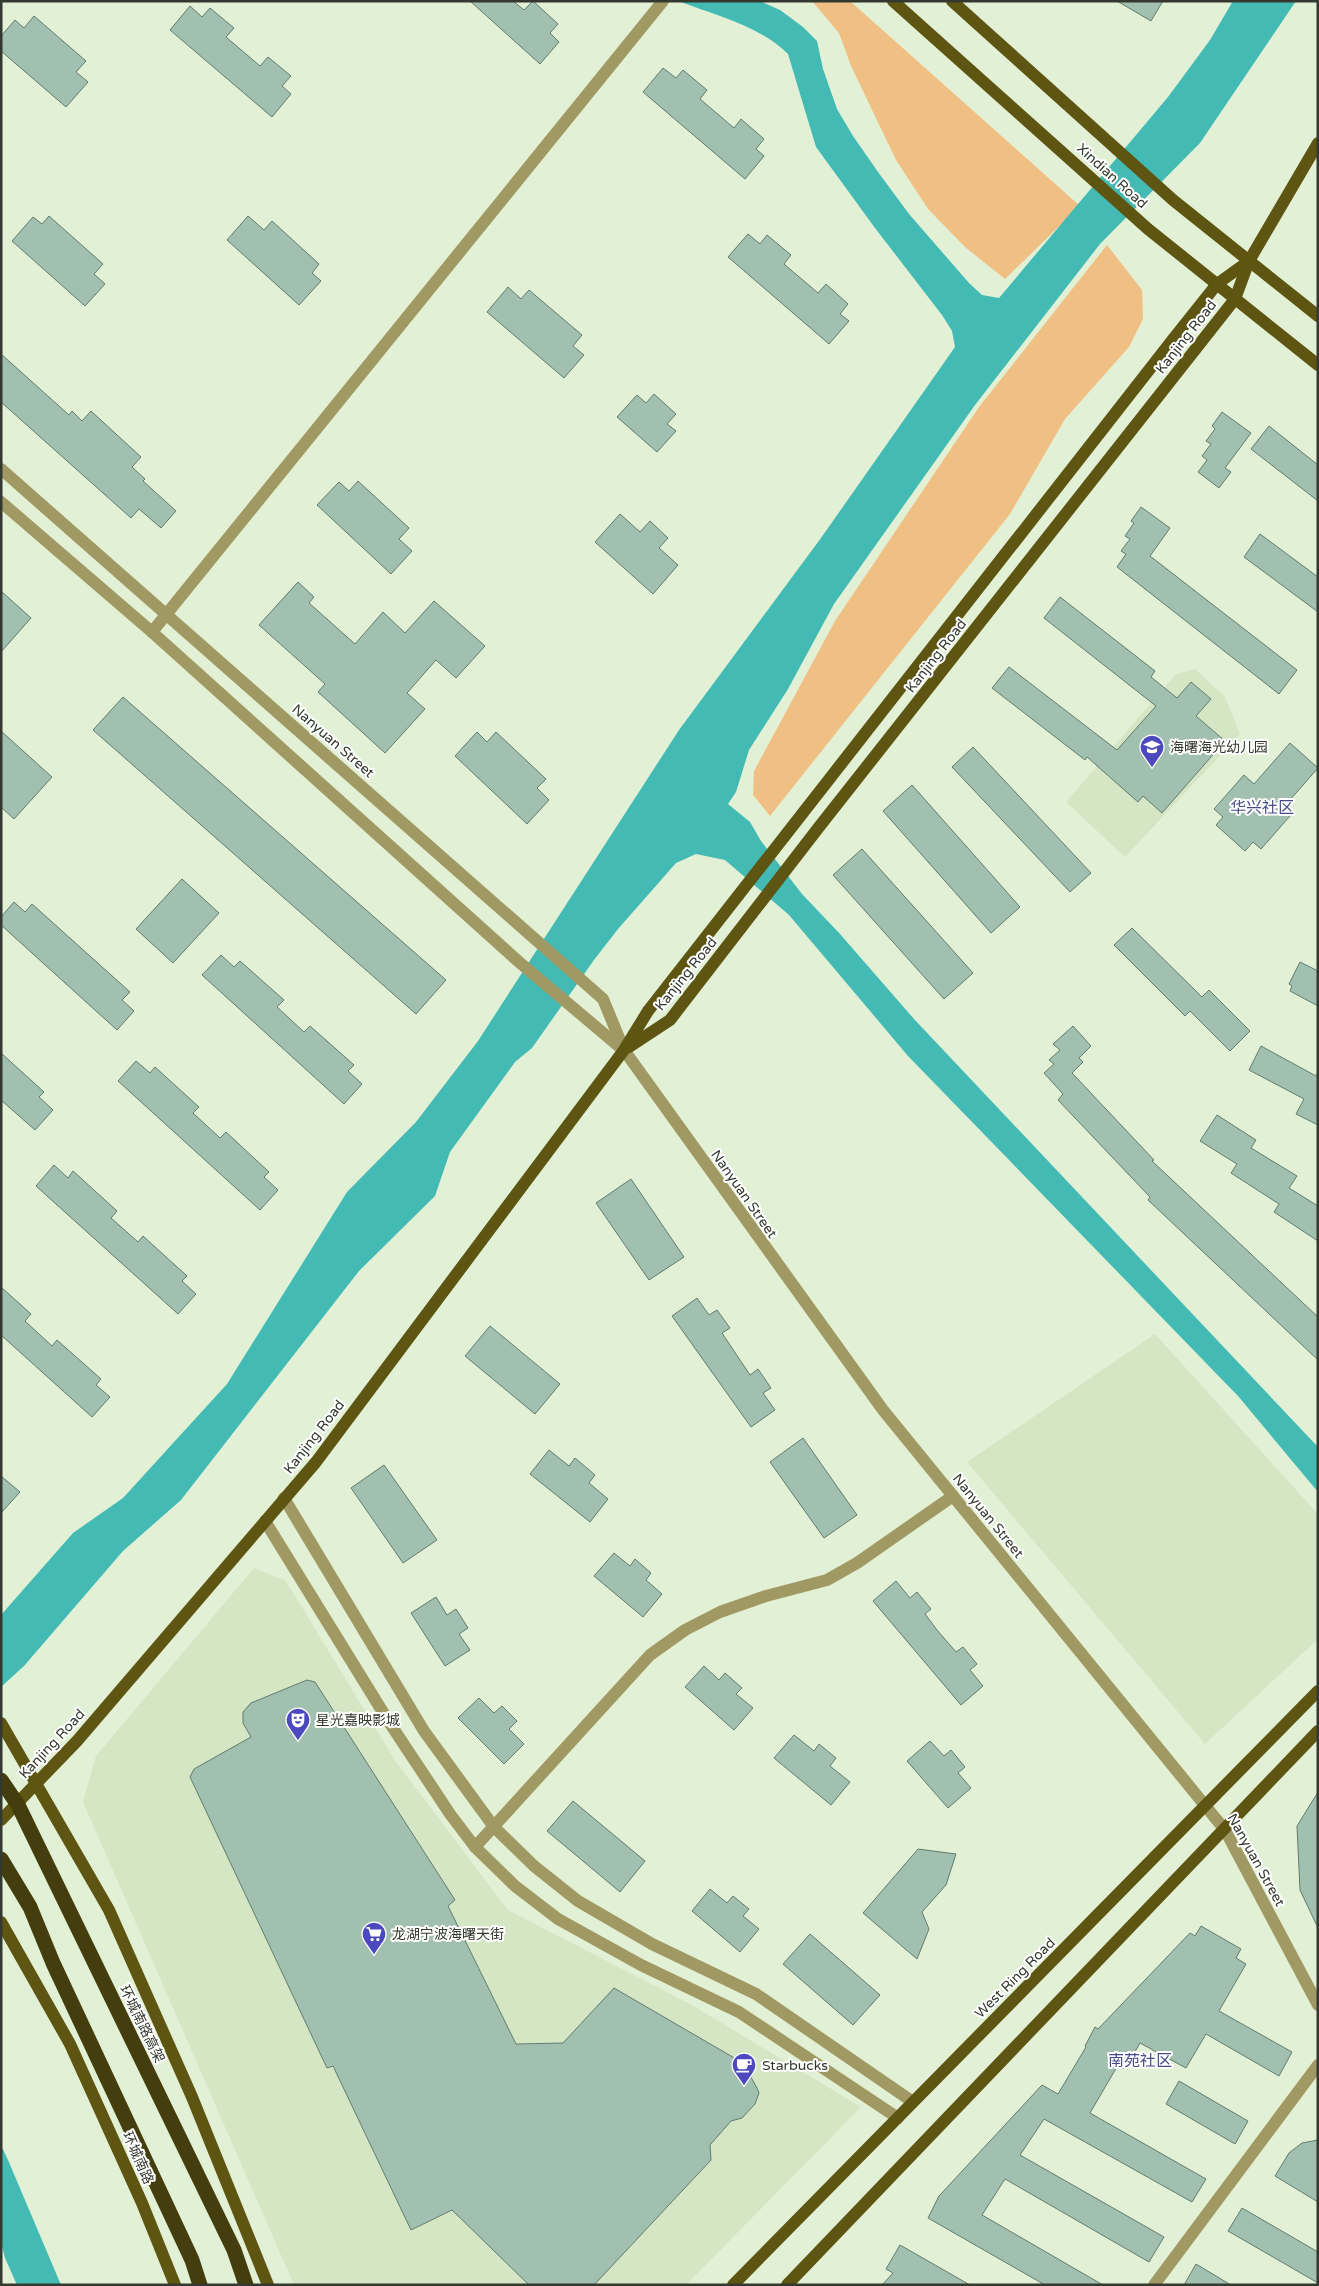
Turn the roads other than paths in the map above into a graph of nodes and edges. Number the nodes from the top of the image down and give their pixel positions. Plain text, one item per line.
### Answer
1 (663, 1) edge
2 (893, 1) edge
3 (952, 1) edge
4 (1318, 143) edge
5 (1249, 261) junction
6 (1217, 284) junction
7 (1236, 299) junction
8 (1318, 316) edge
9 (1318, 365) edge
10 (1, 469) edge
11 (1, 502) edge
12 (167, 615) junction
13 (152, 632) junction
14 (624, 1050) junction
15 (953, 1496) junction
16 (284, 1498) junction
17 (265, 1521) junction
18 (1318, 1691) edge
19 (1, 1723) edge
20 (1318, 1731) edge
21 (1, 1780) edge
22 (36, 1784) junction
23 (1206, 1805) junction
24 (1, 1820) edge
25 (494, 1827) junction
26 (1225, 1830) junction
27 (475, 1847) junction
28 (1, 1859) edge
29 (1, 1922) edge
30 (1318, 2005) edge
31 (1318, 2065) edge
32 (913, 2102) junction
33 (898, 2118) junction
34 (175, 2285) edge
35 (200, 2285) edge
36 (246, 2285) edge
37 (268, 2285) edge
38 (733, 2285) edge
39 (787, 2285) edge
40 (1154, 2285) edge

1 - 12 street
2 - 6 main road, Xindian Road
3 - 5 main road, Xindian Road
4 - 5 main road, Kanjing Road
5 - 6 main road, Kanjing Road
5 - 7 main road, Kanjing Road
5 - 8 main road, Xindian Road
6 - 7 main road, Xindian Road
6 - 14 main road, Kanjing Road
7 - 9 main road, Xindian Road
7 - 14 main road, Kanjing Road
10 - 12 street, Nanyuan Street
11 - 13 street, Nanyuan Street
12 - 13 street
12 - 14 street, Nanyuan Street
13 - 14 street, Nanyuan Street
14 - 15 street, Nanyuan Street
14 - 16 main road, Kanjing Road
15 - 23 street, Nanyuan Street
15 - 25 street
16 - 17 main road, Kanjing Road
16 - 25 street
17 - 22 main road, Kanjing Road
17 - 27 street
18 - 23 main road, West Ring Road
19 - 22 main road
20 - 26 main road
21 - 36 highway, 环城南路高架, bridge
22 - 24 main road, Kanjing Road
22 - 37 main road
23 - 26 street, Nanyuan Street
23 - 32 main road, West Ring Road
25 - 27 street
25 - 32 street
26 - 30 street, Nanyuan Street
26 - 39 main road
27 - 33 street
28 - 35 highway
29 - 34 main road, 环城南路
31 - 40 street
32 - 33 main road, West Ring Road
33 - 38 main road, West Ring Road

